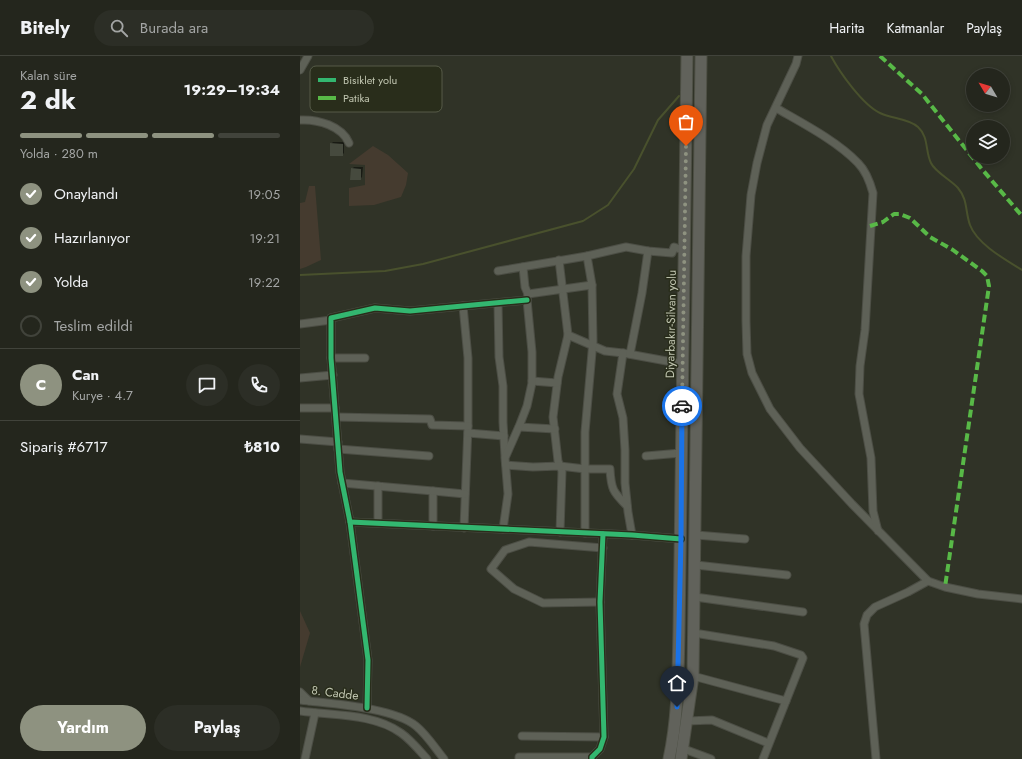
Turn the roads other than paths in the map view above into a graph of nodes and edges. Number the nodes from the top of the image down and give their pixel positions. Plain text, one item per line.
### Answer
1 (308, 56) edge
2 (687, 56) edge
3 (701, 56) edge
4 (798, 56) edge
5 (300, 70) edge
6 (776, 108) junction
7 (300, 120) edge
8 (349, 143) dead end
9 (648, 251) junction
10 (685, 251) junction
11 (587, 256) junction
12 (559, 260) junction
13 (523, 267) junction
14 (498, 271) dead end
15 (592, 285) junction
16 (562, 289) junction
17 (528, 297) junction
18 (498, 303) junction
19 (463, 306) junction
20 (331, 320) junction
21 (300, 324) edge
22 (568, 335) junction
23 (592, 346) junction
24 (626, 354) junction
25 (331, 358) junction
26 (365, 358) dead end
27 (683, 364) junction
28 (333, 375) junction
29 (300, 378) edge
30 (532, 381) junction
31 (557, 383) junction
32 (300, 408) edge
33 (335, 408) junction
34 (336, 417) junction
35 (519, 427) junction
36 (554, 429) junction
37 (468, 430) junction
38 (504, 436) junction
39 (300, 439) edge
40 (338, 445) junction
41 (681, 453) junction
42 (430, 456) dead end
43 (646, 456) dead end
44 (506, 461) junction
45 (560, 466) junction
46 (585, 469) junction
47 (342, 483) junction
48 (378, 486) junction
49 (432, 491) junction
50 (465, 494) junction
51 (627, 506) junction
52 (350, 522) junction
53 (378, 523) junction
54 (433, 526) junction
55 (464, 528) junction
56 (503, 529) junction
57 (560, 532) junction
58 (878, 532) junction
59 (585, 533) junction
60 (604, 534) junction
61 (632, 535) junction
62 (696, 535) junction
63 (681, 539) junction
64 (745, 539) dead end
65 (603, 548) junction
66 (696, 565) junction
67 (787, 575) dead end
68 (928, 581) junction
69 (695, 598) junction
70 (1022, 599) edge
71 (600, 602) junction
72 (803, 612) dead end
73 (694, 634) junction
74 (693, 676) junction
75 (300, 692) edge
76 (300, 700) edge
77 (310, 701) junction
78 (786, 701) junction
79 (367, 708) junction
80 (300, 711) edge
81 (315, 713) junction
82 (688, 722) junction
83 (522, 736) dead end
84 (604, 737) junction
85 (768, 743) junction
86 (683, 754) edge
87 (424, 758) edge
88 (592, 758) edge
89 (305, 759) edge
90 (444, 759) edge
91 (519, 759) edge
92 (669, 759) edge
93 (711, 759) edge
94 (763, 759) edge
95 (876, 759) edge

1 - 5 street
2 - 10 highway, Diyarbakır-Silvan yolu
3 - 62 highway
4 - 6 street
6 - 58 street
6 - 58 street
7 - 8 street
9 - 10 street
9 - 11 street
9 - 24 street
10 - 27 highway, Diyarbakır-Silvan yolu
11 - 12 street
11 - 15 street
12 - 13 street
12 - 16 street
13 - 14 street
13 - 17 street
15 - 16 street
15 - 23 street
16 - 17 street
16 - 22 street
17 - 18 street
17 - 30 street
18 - 19 street
18 - 38 street
19 - 20 street
19 - 37 street
20 - 21 street
20 - 25 street
22 - 23 street
22 - 31 street
23 - 24 street
23 - 46 street
24 - 27 street
24 - 51 street
25 - 26 street
25 - 28 street
27 - 41 highway, Diyarbakır-Silvan yolu
28 - 29 street
28 - 33 street
30 - 31 street
30 - 35 street
31 - 36 street
32 - 33 street
33 - 34 street
34 - 37 street
34 - 40 street
35 - 36 street
35 - 44 street
36 - 45 street
37 - 38 street
37 - 50 street
38 - 44 street
39 - 40 street
40 - 42 street
40 - 47 street
41 - 43 street
41 - 63 highway, Diyarbakır-Silvan yolu
44 - 45 street
44 - 56 street
45 - 46 street
45 - 57 street
46 - 51 street
46 - 59 street
47 - 48 street
47 - 52 street
48 - 49 street
48 - 53 street
49 - 50 street
49 - 54 street
50 - 55 street
51 - 61 street
52 - 53 street
52 - 79 street
53 - 54 street
54 - 55 street
55 - 56 street
56 - 57 street
57 - 59 street
58 - 68 street
59 - 60 street
60 - 61 street
60 - 65 street
61 - 63 street
62 - 64 street
62 - 66 highway
63 - 92 highway, Diyarbakır-Silvan yolu
65 - 71 street
65 - 71 street
66 - 67 street
66 - 69 highway
68 - 70 street
68 - 95 street
69 - 72 street
69 - 73 highway
71 - 84 street
73 - 74 highway
73 - 78 street
74 - 78 street
74 - 82 highway
75 - 77 street
76 - 77 street, 8. Cadde
77 - 79 street, 8. Cadde
78 - 85 street
79 - 90 street, 8. Cadde
80 - 81 street, 8. Cadde
81 - 87 street, 8. Cadde
81 - 89 street
82 - 85 street
82 - 86 highway
83 - 84 street
84 - 88 street
85 - 94 street
86 - 93 street
88 - 91 street

